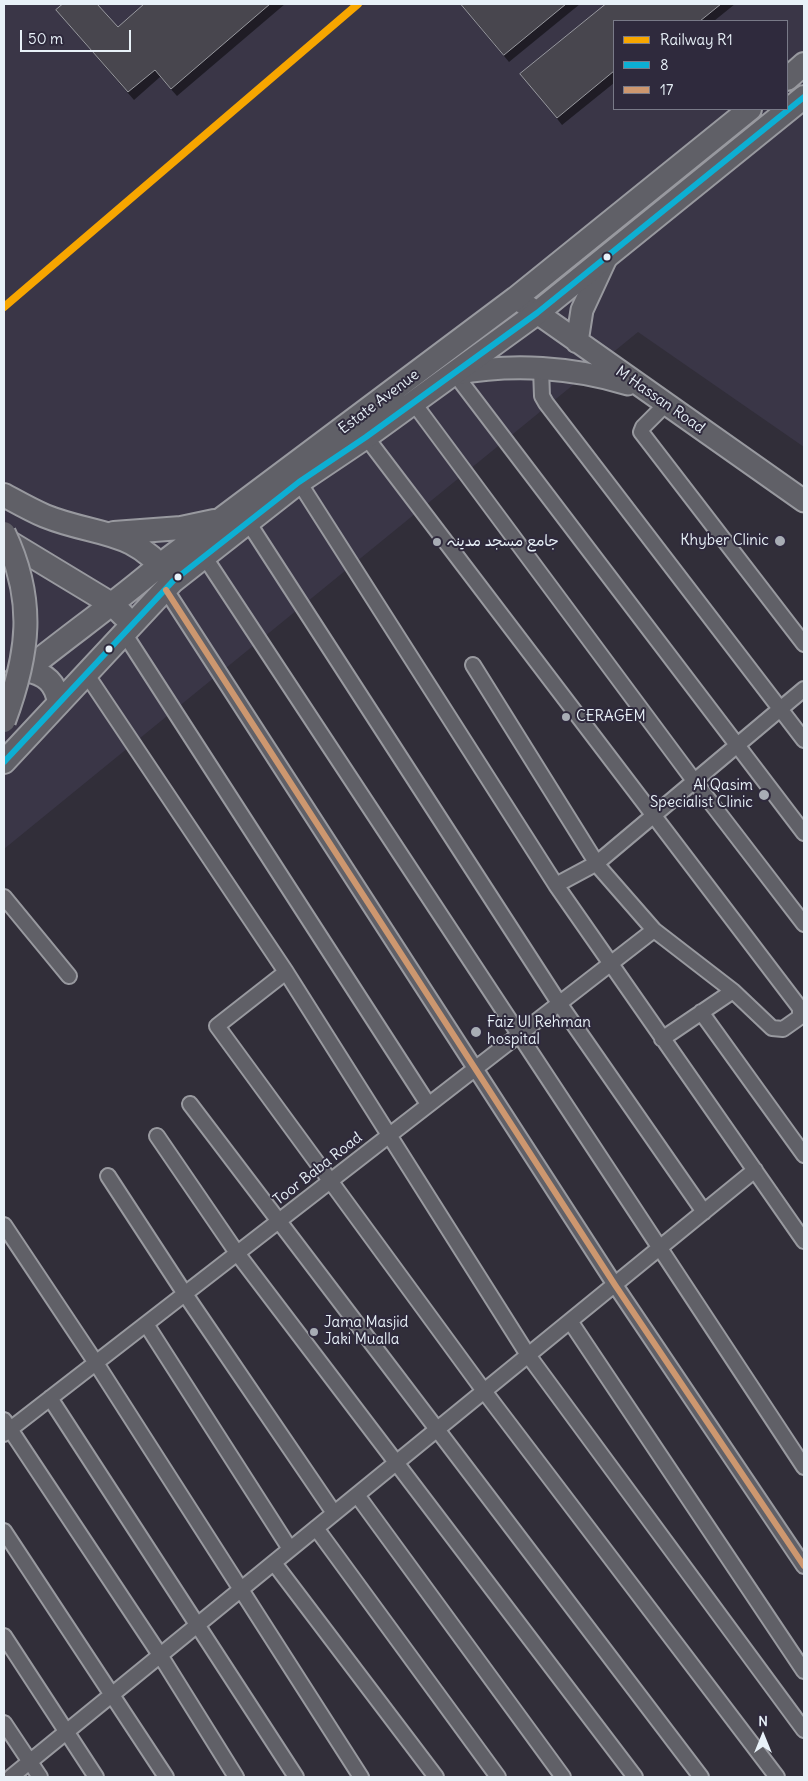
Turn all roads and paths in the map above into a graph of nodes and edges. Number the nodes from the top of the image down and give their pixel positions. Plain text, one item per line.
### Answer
1 (804, 64) edge
2 (788, 78) edge
3 (804, 97) edge
4 (749, 110) edge
5 (788, 110) edge
6 (788, 110) edge
7 (607, 256) junction
8 (516, 298) junction
9 (537, 313) junction
10 (577, 342) junction
11 (541, 369) junction
12 (455, 374) junction
13 (643, 388) junction
14 (413, 402) junction
15 (666, 404) junction
16 (366, 437) junction
17 (299, 482) junction
18 (4, 495) edge
19 (804, 501) edge
20 (221, 520) junction
21 (248, 522) junction
22 (4, 533) edge
23 (106, 534) junction
24 (4, 539) edge
25 (204, 556) junction
26 (167, 579) junction
27 (113, 605) junction
28 (128, 629) junction
29 (804, 644) edge
30 (473, 665) dead end
31 (26, 670) junction
32 (86, 675) junction
33 (4, 688) edge
34 (804, 690) edge
35 (60, 703) junction
36 (781, 709) junction
37 (4, 721) edge
38 (804, 740) edge
39 (737, 746) junction
40 (4, 762) edge
41 (694, 782) junction
42 (654, 815) junction
43 (804, 833) edge
44 (597, 863) junction
45 (556, 885) junction
46 (4, 896) edge
47 (804, 924) edge
48 (654, 930) junction
49 (610, 964) junction
50 (286, 972) junction
51 (69, 976) dead end
52 (733, 991) junction
53 (560, 1003) junction
54 (702, 1012) junction
55 (519, 1034) junction
56 (662, 1038) junction
57 (475, 1068) junction
58 (190, 1104) dead end
59 (428, 1104) junction
60 (389, 1134) junction
61 (157, 1136) dead end
62 (804, 1155) edge
63 (754, 1170) junction
64 (108, 1176) dead end
65 (331, 1180) junction
66 (704, 1212) junction
67 (278, 1221) junction
68 (4, 1225) edge
69 (804, 1241) edge
70 (660, 1247) junction
71 (237, 1253) junction
72 (615, 1284) junction
73 (185, 1294) junction
74 (570, 1321) junction
75 (146, 1324) junction
76 (528, 1356) junction
77 (96, 1363) junction
78 (484, 1391) junction
79 (50, 1398) junction
80 (6, 1428) edge
81 (437, 1430) junction
82 (395, 1464) junction
83 (804, 1467) edge
84 (357, 1495) junction
85 (334, 1513) junction
86 (316, 1528) junction
87 (4, 1531) edge
88 (290, 1549) junction
89 (274, 1563) junction
90 (804, 1566) edge
91 (241, 1590) junction
92 (197, 1625) junction
93 (4, 1636) edge
94 (160, 1655) junction
95 (804, 1671) edge
96 (111, 1696) junction
97 (4, 1723) edge
98 (804, 1730) edge
99 (66, 1732) junction
100 (30, 1762) junction
101 (11, 1777) edge
102 (40, 1777) edge
103 (96, 1777) edge
104 (166, 1777) edge
105 (236, 1777) edge
106 (296, 1777) edge
107 (361, 1777) edge
108 (436, 1777) edge
109 (498, 1777) edge
110 (563, 1777) edge
111 (635, 1777) edge
112 (701, 1777) edge
113 (777, 1777) edge

1 - 2 highway
3 - 5 highway, Estate Avenue
4 - 8 highway, Estate Avenue
6 - 7 highway, Estate Avenue
7 - 9 highway, Estate Avenue
7 - 10 main road
8 - 9 main road, M Hassan Road
8 - 20 highway, Estate Avenue
9 - 10 main road, M Hassan Road
9 - 12 highway, Estate Avenue
10 - 13 main road, M Hassan Road
11 - 12 main road
11 - 13 main road
11 - 36 street
12 - 14 highway, Estate Avenue
12 - 39 street
13 - 15 main road, M Hassan Road
14 - 16 highway, Estate Avenue
14 - 41 street
15 - 19 main road, M Hassan Road
15 - 29 street
16 - 17 highway, Estate Avenue
16 - 42 street
17 - 21 highway, Estate Avenue
17 - 45 street
18 - 23 highway
20 - 23 highway
20 - 26 highway, Estate Avenue
21 - 25 highway, Estate Avenue
21 - 53 street
22 - 37 highway, bridge
23 - 26 highway
24 - 27 highway
25 - 26 highway, Estate Avenue
25 - 55 street
26 - 27 highway, Estate Avenue
26 - 28 highway, Estate Avenue
26 - 57 street
27 - 28 highway
27 - 31 highway, Estate Avenue
28 - 32 highway, Estate Avenue
28 - 59 street
30 - 44 street
31 - 33 highway, Estate Avenue
31 - 35 highway
32 - 35 highway, Estate Avenue
32 - 50 street
34 - 36 street
35 - 40 highway, Estate Avenue
36 - 38 street
36 - 39 street
39 - 41 street
39 - 43 street
41 - 42 street
41 - 47 street
42 - 44 street
42 - 52 street
44 - 45 street
44 - 48 street
45 - 49 street
46 - 51 street
48 - 49 street, Toor Baba Road
48 - 52 street
49 - 53 street, Toor Baba Road
49 - 56 street
50 - 60 street
50 - 65 street
52 - 54 street
53 - 55 street, Toor Baba Road
53 - 66 street
54 - 56 street
54 - 62 street
55 - 57 street, Toor Baba Road
55 - 70 street
56 - 63 street
57 - 59 street, Toor Baba Road
57 - 72 street
58 - 67 street
59 - 60 street, Toor Baba Road
60 - 65 street, Toor Baba Road
60 - 76 street
61 - 71 street
63 - 66 street
63 - 69 street
64 - 73 street
65 - 67 street, Toor Baba Road
65 - 78 street
66 - 70 street
67 - 71 street, Toor Baba Road
67 - 81 street
68 - 77 street
70 - 72 street
70 - 83 street
71 - 73 street, Toor Baba Road
71 - 82 street
72 - 74 street
72 - 90 street
73 - 75 street, Toor Baba Road
73 - 85 street
74 - 76 street
74 - 95 street
75 - 77 street, Toor Baba Road
75 - 88 street
76 - 78 street
76 - 98 street
77 - 79 street, Toor Baba Road
77 - 91 street
78 - 81 street
78 - 113 street
79 - 80 street, Toor Baba Road
79 - 92 street
80 - 94 street
81 - 82 street
81 - 112 street
82 - 84 street
82 - 111 street
84 - 85 street
84 - 110 street
85 - 86 street
86 - 88 street
86 - 109 street
87 - 96 street
88 - 89 street
89 - 91 street
89 - 108 street
91 - 92 street
91 - 107 street
92 - 94 street
92 - 106 street
93 - 99 street
94 - 96 street
94 - 105 street
96 - 99 street
96 - 104 street
97 - 100 street
99 - 100 street
99 - 103 street
100 - 101 street
100 - 102 street

